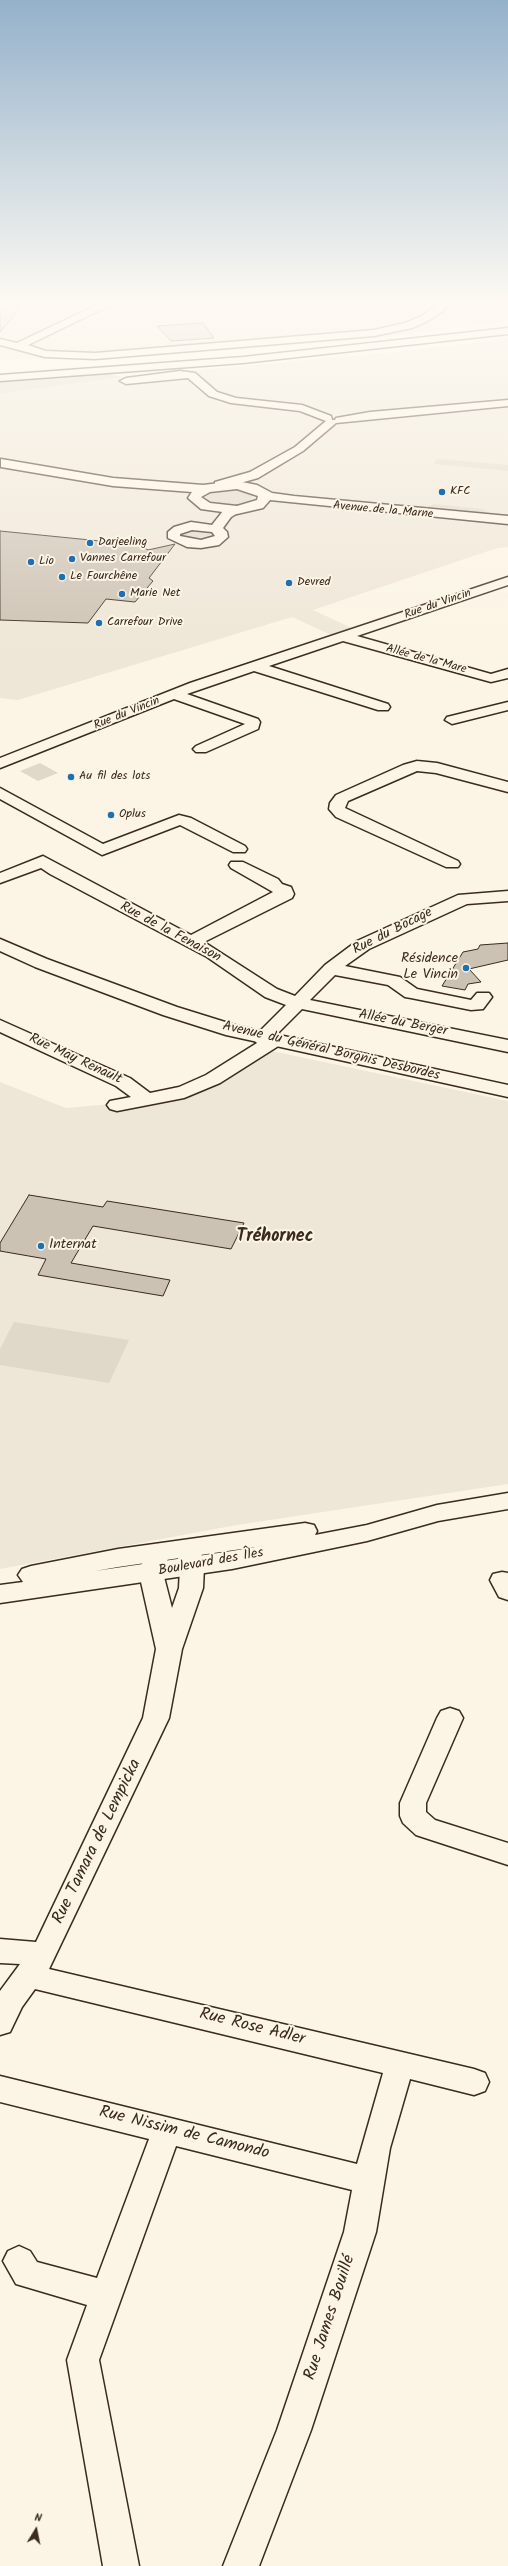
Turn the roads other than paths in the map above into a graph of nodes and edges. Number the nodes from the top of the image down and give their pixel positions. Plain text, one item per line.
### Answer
1 (333, 420) edge
2 (0, 465) edge
3 (252, 481) junction
4 (198, 494) junction
5 (262, 500) junction
6 (206, 506) junction
7 (236, 510) junction
8 (508, 520) edge
9 (508, 524) edge
10 (198, 526) junction
11 (215, 529) junction
12 (508, 581) edge
13 (344, 637) junction
14 (254, 666) junction
15 (508, 673) edge
16 (491, 678) junction
17 (508, 690) edge
18 (175, 695) junction
19 (508, 706) edge
20 (383, 707) dead end
21 (452, 720) dead end
22 (201, 749) dead end
23 (0, 763) edge
24 (508, 787) edge
25 (0, 793) edge
26 (452, 864) dead end
27 (1, 878) dead end
28 (508, 896) edge
29 (190, 942) junction
30 (0, 944) edge
31 (331, 969) junction
32 (483, 997) dead end
33 (298, 1003) junction
34 (0, 1024) edge
35 (268, 1040) junction
36 (508, 1046) edge
37 (508, 1091) edge
38 (147, 1100) junction
39 (118, 1105) dead end
40 (508, 1501) edge
41 (190, 1557) junction
42 (154, 1563) junction
43 (0, 1580) edge
44 (0, 1594) edge
45 (169, 1649) junction
46 (450, 1718) dead end
47 (508, 1854) edge
48 (0, 1951) edge
49 (37, 1965) junction
50 (0, 2023) edge
51 (400, 2064) junction
52 (474, 2082) dead end
53 (0, 2088) edge
54 (167, 2130) junction
55 (368, 2180) junction
56 (19, 2261) dead end
57 (106, 2296) junction
58 (121, 2566) edge
59 (241, 2566) edge

1 - 3 street
2 - 4 main road
3 - 4 main road
3 - 5 main road
4 - 6 main road
5 - 7 main road
5 - 8 main road, Avenue de la Marne
5 - 9 main road, Avenue de la Marne
6 - 7 main road
6 - 10 street
7 - 11 street
10 - 11 street
10 - 11 street
12 - 13 street, Rue du Vincin
13 - 14 street, Rue du Vincin
13 - 16 street, Allée de la Mare
14 - 18 street, Rue du Vincin
14 - 20 street
15 - 16 street
16 - 17 street
18 - 22 street
18 - 23 street, Rue du Vincin
19 - 21 street
24 - 26 street
25 - 29 street
27 - 29 street, Rue de la Fenaison
28 - 31 street, Rue du Bocage
29 - 33 street, Rue de la Fenaison
30 - 35 main road, Avenue du Général Borgnis Desbordes
31 - 32 street
31 - 33 street, Rue du Bocage
33 - 35 street, Rue du Bocage
33 - 36 street, Allée du Berger
34 - 38 street, Rue May Renault
35 - 37 main road, Avenue du Général Borgnis Desbordes
35 - 38 street, Rue du Bocage
38 - 39 street, Rue du Bocage
40 - 41 main road, Boulevard des Îles
41 - 42 main road, Boulevard des Îles
41 - 45 street, Rue Tamara de Lempicka
42 - 43 main road, Boulevard des Îles
42 - 44 main road, Boulevard des Îles
42 - 45 street, Rue Tamara de Lempicka
45 - 49 street, Rue Tamara de Lempicka
46 - 47 street
48 - 49 street, Rue Rose Adler
49 - 50 street, Rue Tamara de Lempicka
49 - 51 street, Rue Rose Adler
51 - 52 street, Rue Rose Adler
51 - 55 street, Rue James Bouillé
53 - 54 street, Rue Nissim de Camondo
54 - 55 street, Rue Nissim de Camondo
54 - 57 street
55 - 59 street, Rue James Bouillé
56 - 57 street
57 - 58 street

